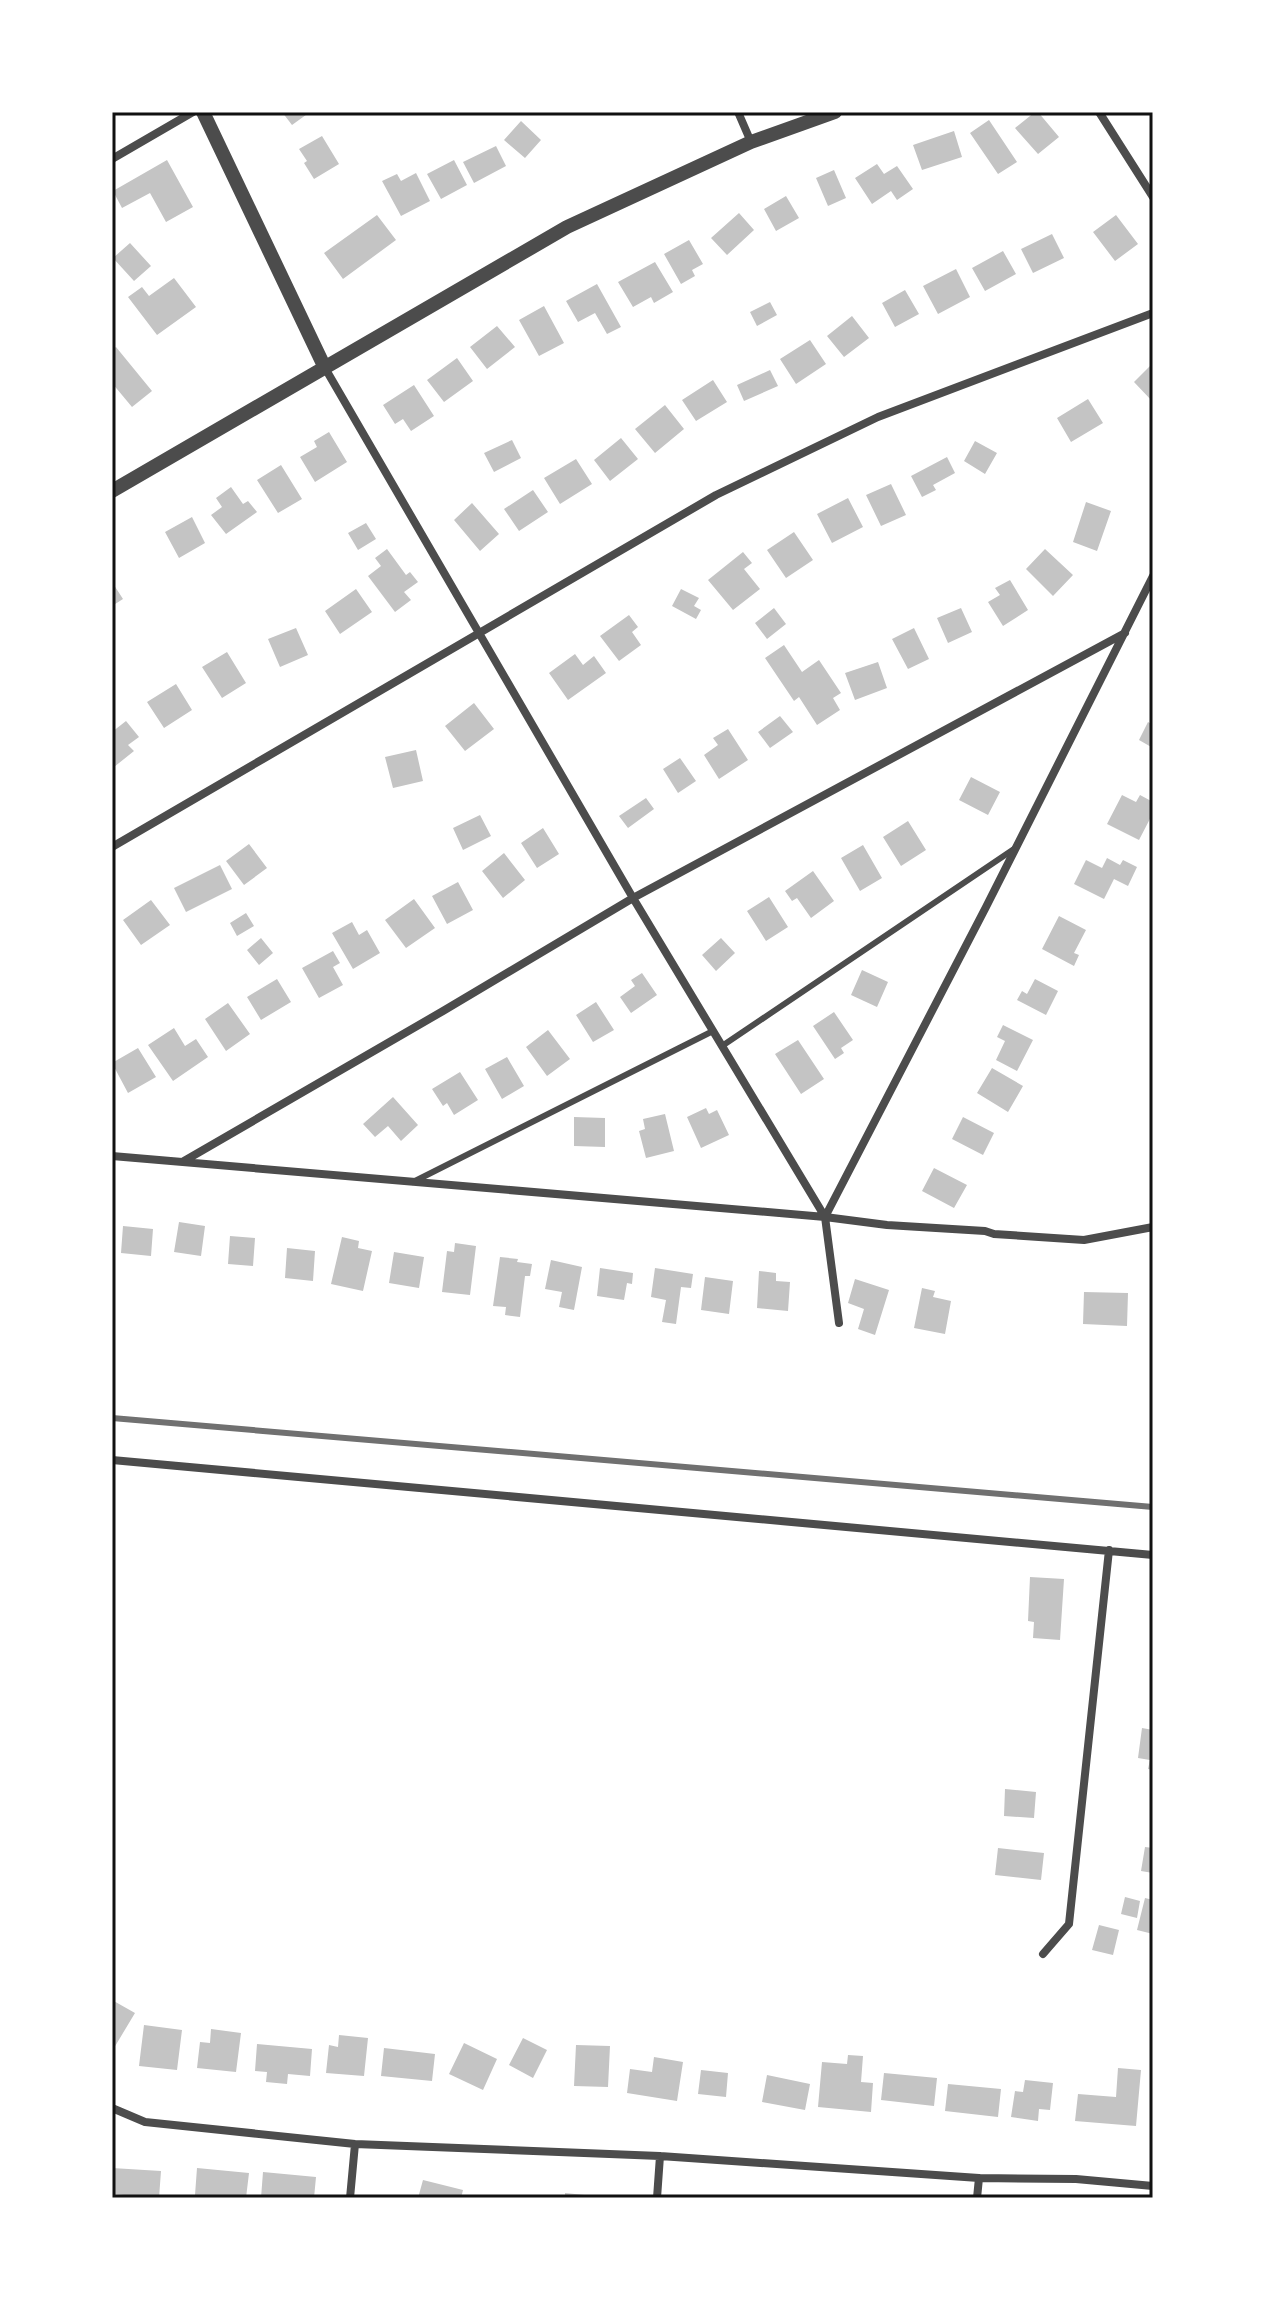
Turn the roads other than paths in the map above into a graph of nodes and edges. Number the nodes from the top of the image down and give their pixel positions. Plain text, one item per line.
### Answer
1 (193, 112) edge
2 (203, 112) edge
3 (738, 112) edge
4 (835, 112) edge
5 (1099, 112) edge
6 (751, 142) junction
7 (112, 159) edge
8 (1153, 197) edge
9 (1153, 313) edge
10 (325, 368) junction
11 (112, 491) edge
12 (1153, 576) edge
13 (1125, 633) junction
14 (478, 634) junction
15 (112, 847) edge
16 (1016, 848) junction
17 (633, 898) junction
18 (713, 1031) junction
19 (722, 1046) junction
20 (112, 1156) edge
21 (184, 1161) junction
22 (413, 1182) junction
23 (825, 1217) junction
24 (1153, 1227) edge
25 (839, 1323) dead end
26 (112, 1460) edge
27 (1109, 1550) junction
28 (1153, 1555) edge
29 (1043, 1954) dead end
30 (112, 2108) edge
31 (355, 2144) junction
32 (660, 2156) junction
33 (979, 2178) junction
34 (1153, 2186) edge
35 (350, 2198) edge
36 (657, 2198) edge
37 (977, 2198) edge

1 - 7 street
2 - 10 street
3 - 6 street
4 - 6 street
5 - 8 street
6 - 10 street
9 - 14 street
10 - 11 street
10 - 14 street
12 - 13 street
13 - 16 street
13 - 17 street
14 - 15 street
14 - 17 street
16 - 19 lane
16 - 23 street
17 - 18 street
17 - 21 street
18 - 19 street
18 - 22 lane
19 - 23 street
20 - 21 street
21 - 22 street
22 - 23 street
23 - 24 street
23 - 25 street
26 - 27 street
27 - 28 street
27 - 29 street
30 - 31 street
31 - 32 street
31 - 35 street
32 - 33 street
32 - 36 street
33 - 34 street
33 - 37 street

